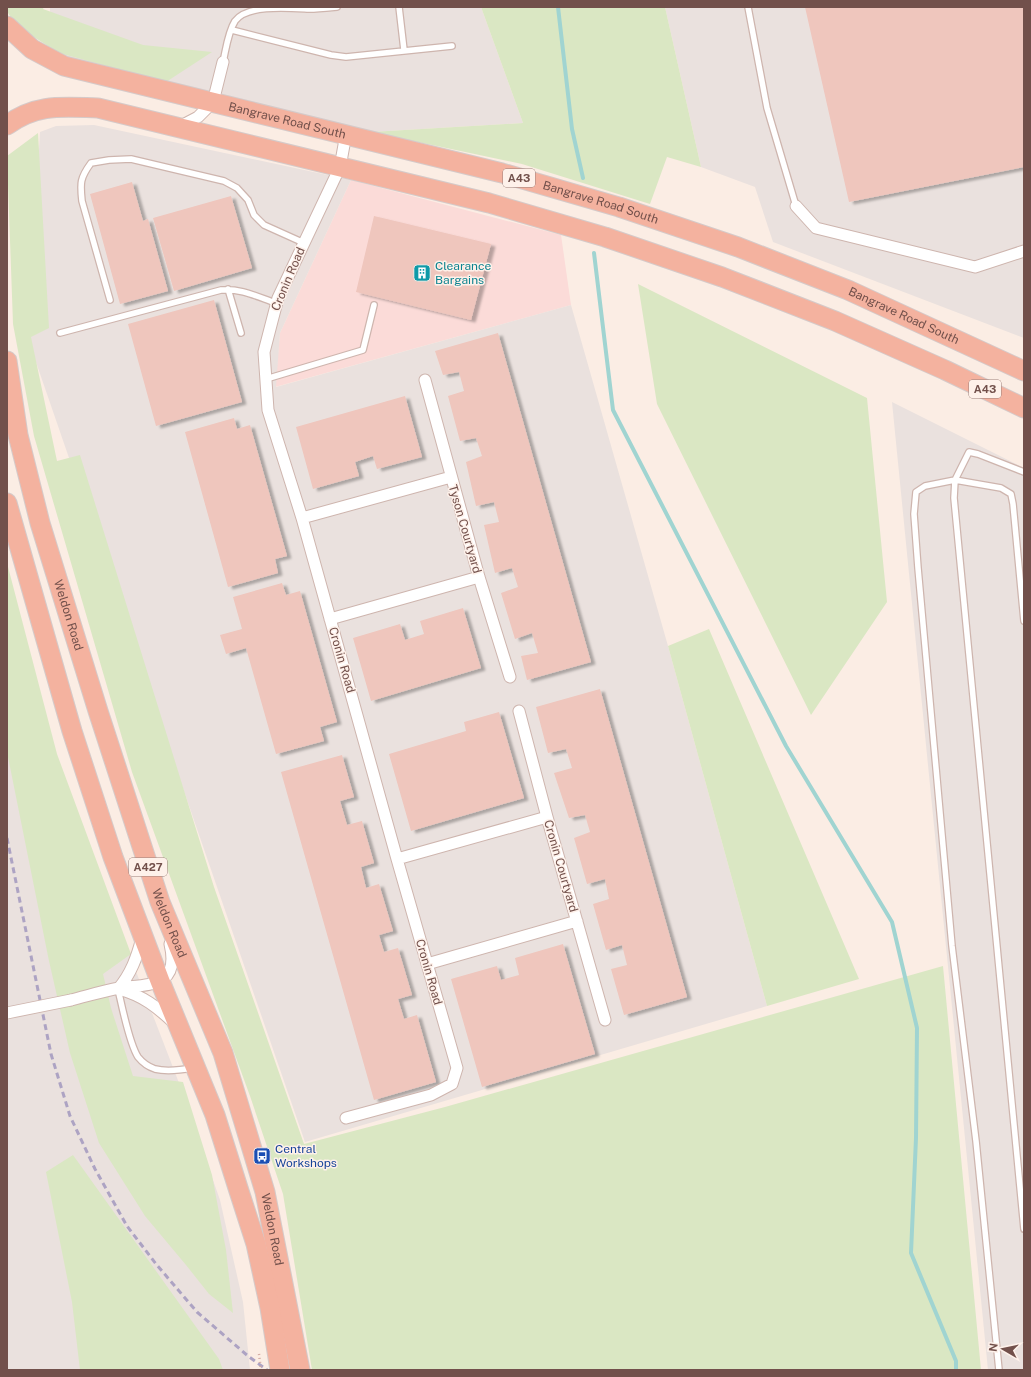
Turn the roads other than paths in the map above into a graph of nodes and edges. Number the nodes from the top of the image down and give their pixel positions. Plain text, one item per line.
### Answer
1 (336, 7) edge
2 (399, 7) edge
3 (748, 7) edge
4 (7, 26) edge
5 (232, 30) junction
6 (452, 46) dead end
7 (404, 50) junction
8 (223, 62) joint
9 (213, 102) junction
10 (7, 125) edge
11 (177, 128) junction
12 (346, 134) junction
13 (340, 167) junction
14 (796, 206) joint
15 (304, 243) junction
16 (1024, 252) edge
17 (228, 289) junction
18 (110, 300) dead end
19 (276, 303) junction
20 (374, 305) dead end
21 (60, 333) dead end
22 (241, 333) dead end
23 (7, 361) edge
24 (1024, 371) edge
25 (266, 379) junction
26 (425, 380) dead end
27 (1024, 408) edge
28 (1024, 472) edge
29 (451, 477) junction
30 (955, 480) junction
31 (7, 503) edge
32 (302, 518) junction
33 (479, 577) junction
34 (330, 619) junction
35 (1024, 621) edge
36 (510, 677) dead end
37 (519, 711) dead end
38 (547, 817) junction
39 (397, 859) junction
40 (160, 902) junction
41 (577, 921) junction
42 (143, 936) junction
43 (427, 964) junction
44 (160, 981) junction
45 (118, 989) junction
46 (7, 1013) edge
47 (605, 1020) dead end
48 (179, 1028) junction
49 (197, 1068) junction
50 (346, 1118) dead end
51 (1024, 1229) edge
52 (280, 1369) edge
53 (300, 1370) edge
54 (999, 1370) edge

1 - 5 lane
2 - 7 lane
3 - 14 lane
4 - 9 highway, Bangrave Road South / A43
5 - 7 lane
5 - 8 lane
6 - 7 lane
8 - 9 street
9 - 11 street
9 - 12 highway, Bangrave Road South / A43
10 - 11 highway, A43
11 - 13 highway, A43
12 - 13 street, Cronin Road
12 - 24 highway, Bangrave Road South / A43
13 - 15 street, Cronin Road
13 - 27 highway, A43
14 - 16 street
15 - 18 lane
15 - 19 street, Cronin Road
17 - 19 lane
17 - 21 lane
17 - 22 lane
19 - 25 street, Cronin Road
20 - 25 lane
23 - 40 highway, Weldon Road / A427
25 - 32 street, Cronin Road
26 - 29 street, Tyson Courtyard
28 - 30 lane
29 - 32 street
29 - 33 street, Tyson Courtyard
30 - 35 lane
30 - 51 lane
30 - 54 lane
31 - 42 highway, Weldon Road / A427
32 - 34 street, Cronin Road
33 - 34 street
33 - 36 street, Tyson Courtyard
34 - 39 street, Cronin Road
37 - 38 street, Cronin Courtyard
38 - 39 street
38 - 41 street, Cronin Courtyard
39 - 43 street, Cronin Road
40 - 44 street
40 - 53 highway, Weldon Road / A427
41 - 43 street
41 - 47 street, Cronin Courtyard
42 - 44 highway, Weldon Road / A427
42 - 45 street
43 - 50 street, Cronin Road
44 - 45 street
44 - 48 highway, Weldon Road / A427
45 - 46 street, bridge
45 - 48 street
45 - 49 lane
48 - 49 highway, Weldon Road / A427
49 - 52 highway, Weldon Road / A427

